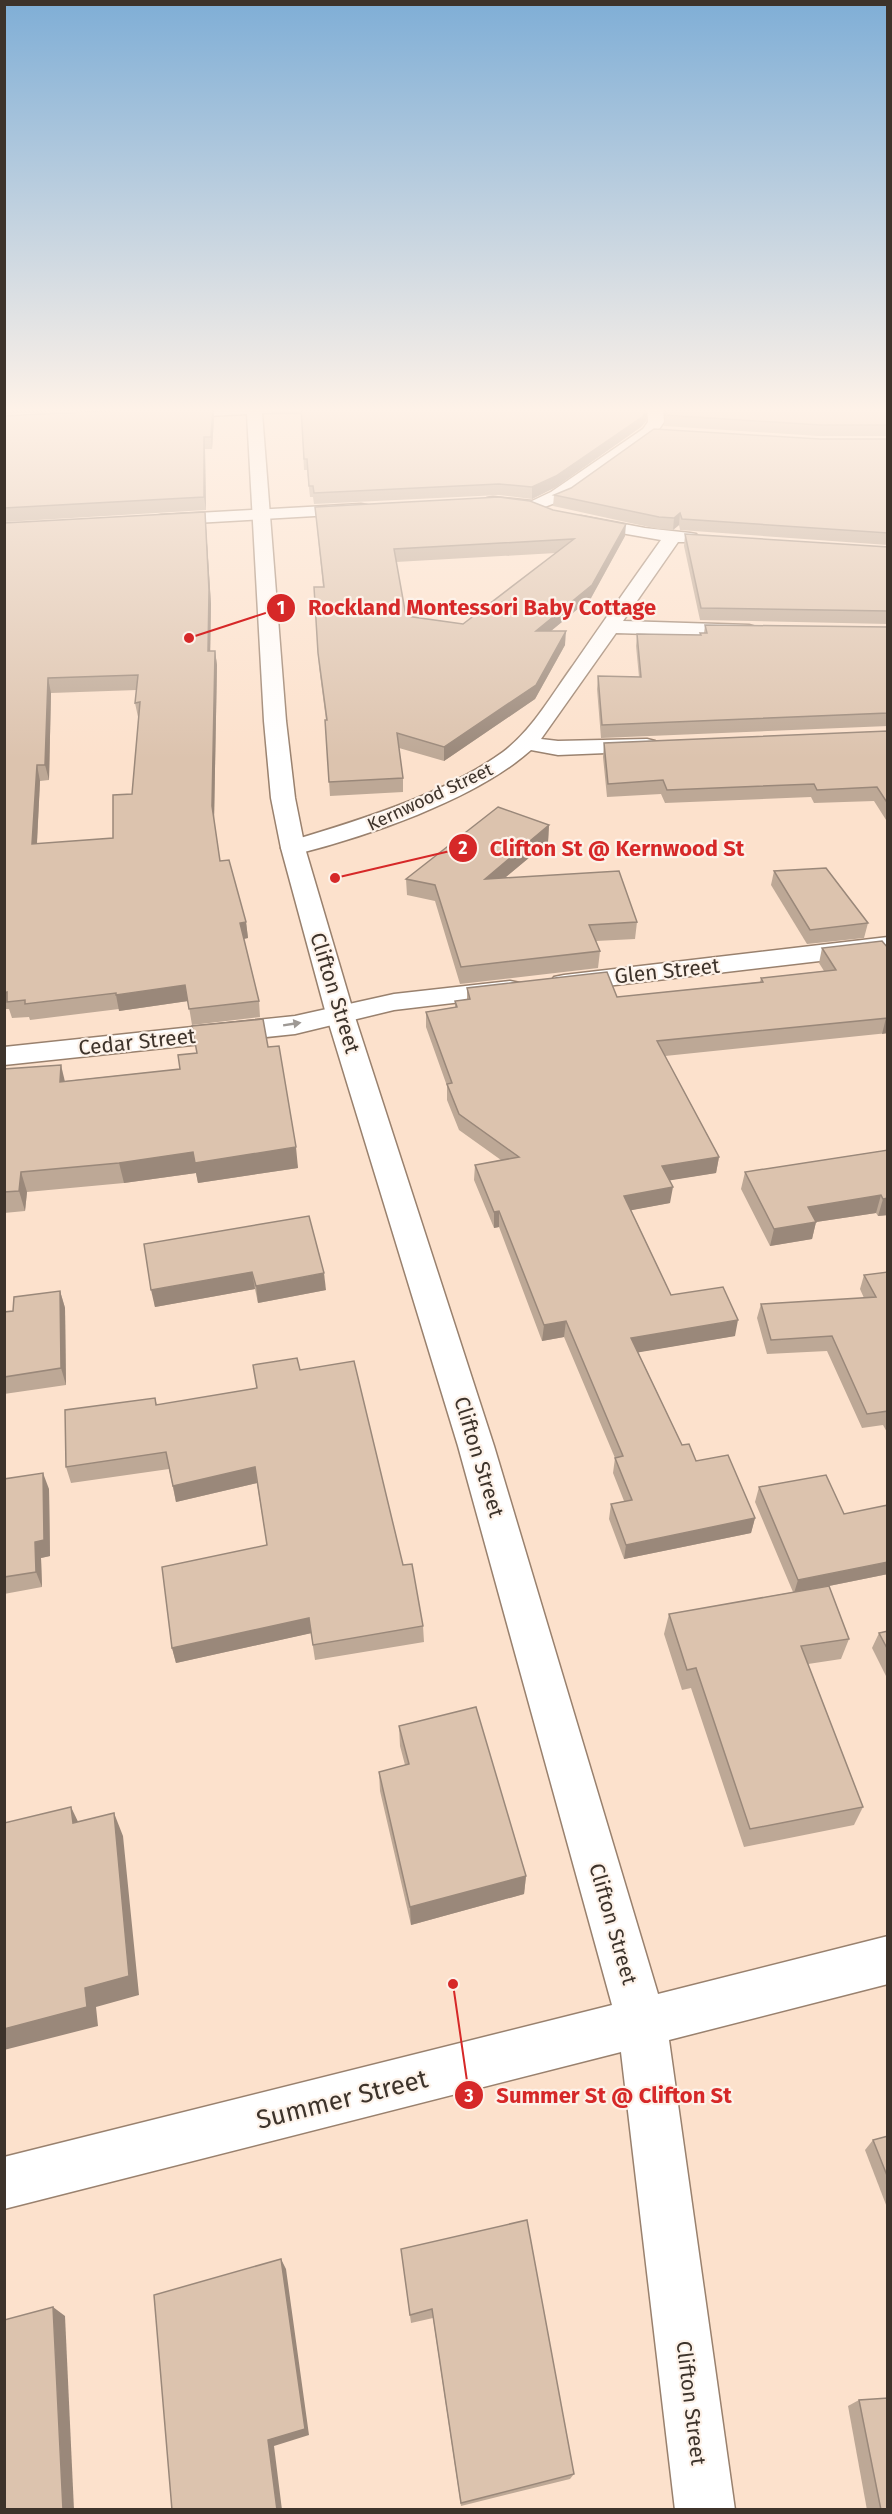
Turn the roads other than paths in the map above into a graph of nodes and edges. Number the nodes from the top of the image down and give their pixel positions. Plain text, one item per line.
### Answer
1 (262, 524) edge
2 (603, 524) edge
3 (672, 537) junction
4 (708, 540) edge
5 (610, 627) junction
6 (766, 631) edge
7 (526, 743) junction
8 (671, 745) edge
9 (293, 848) junction
10 (888, 945) edge
11 (340, 1014) junction
12 (4, 1056) edge
13 (888, 1960) edge
14 (642, 2024) junction
15 (4, 2183) edge
16 (705, 2510) edge

1 - 9 street, Clifton Street
2 - 3 street
3 - 4 street
3 - 5 street, Kernwood Street
5 - 6 street
5 - 7 street, Kernwood Street
7 - 8 street
7 - 9 street, Kernwood Street
9 - 11 street, Clifton Street
10 - 11 street, Glen Street
12 -> 11 street, Cedar Street
11 - 14 street, Clifton Street
13 - 14 street, Summer Street
14 - 15 street, Summer Street
14 - 16 street, Clifton Street

